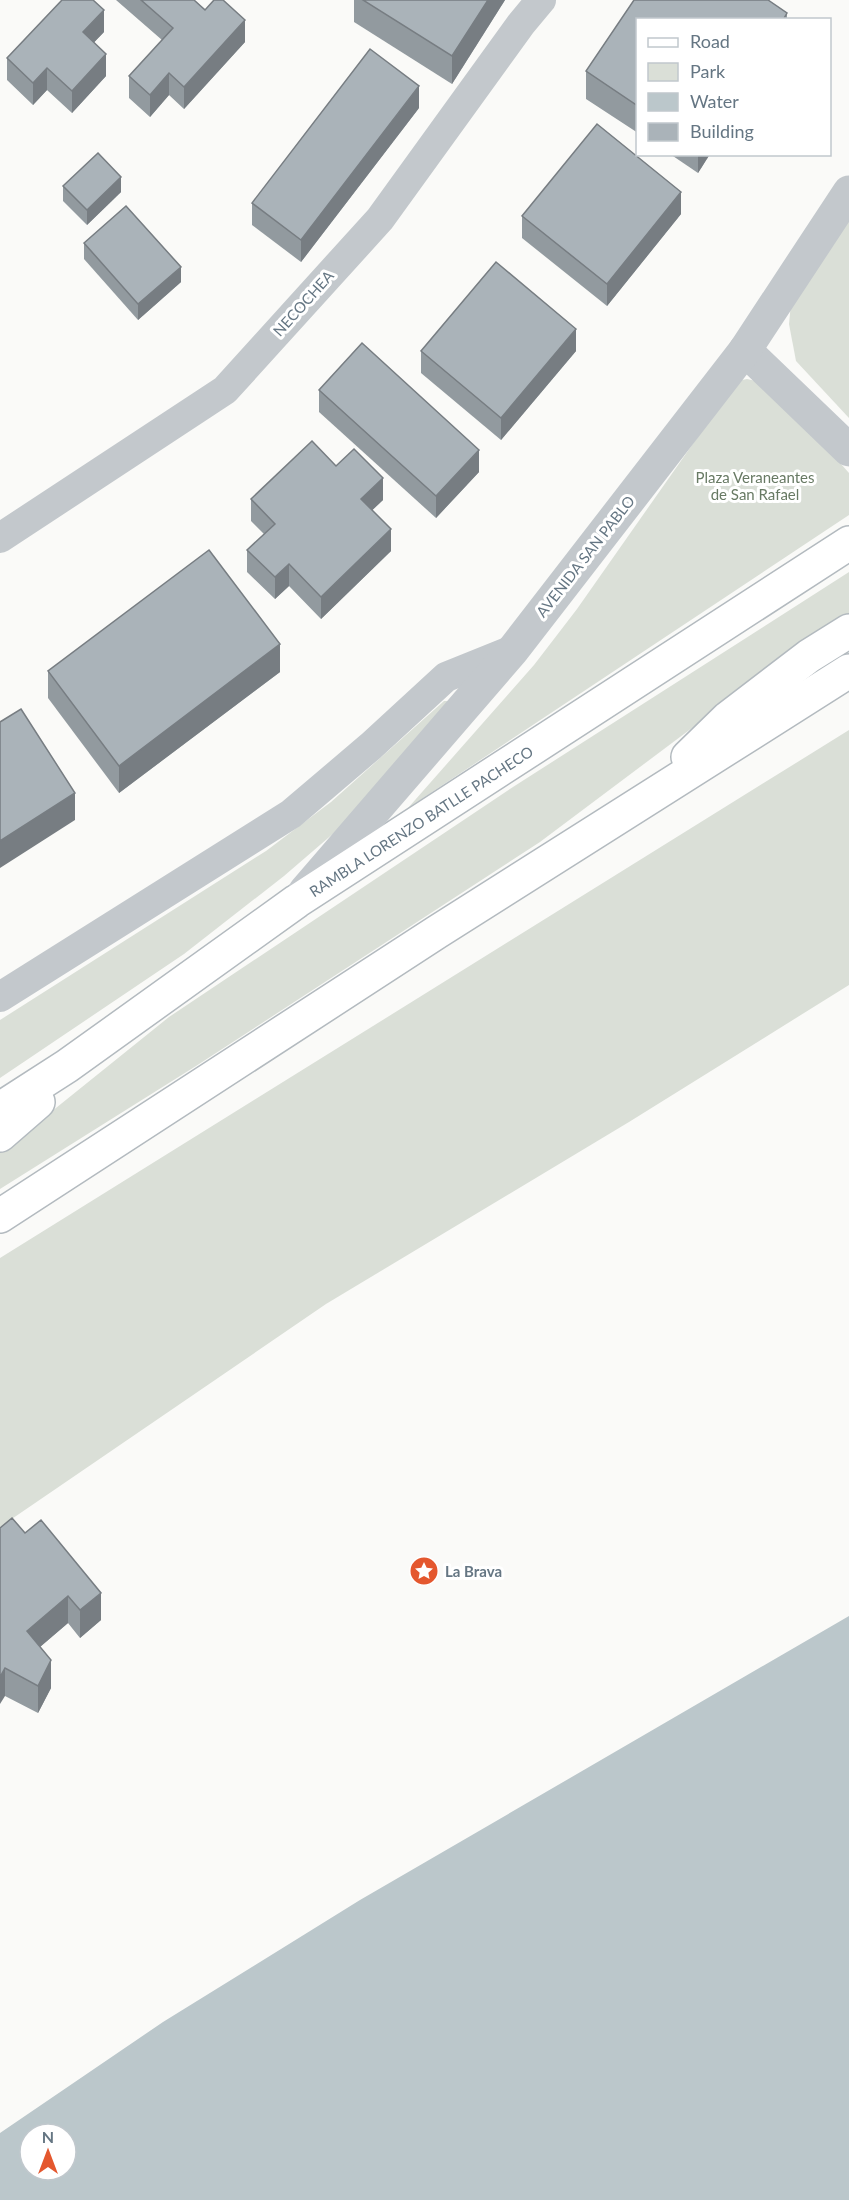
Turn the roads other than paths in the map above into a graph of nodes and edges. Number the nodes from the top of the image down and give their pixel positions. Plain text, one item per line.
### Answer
1 (541, 0) edge
2 (849, 192) edge
3 (745, 350) junction
4 (849, 450) edge
5 (0, 538) edge
6 (849, 543) edge
7 (849, 631) edge
8 (513, 650) junction
9 (849, 671) edge
10 (642, 802) junction
11 (297, 901) junction
12 (0, 998) edge
13 (67, 1066) junction
14 (0, 1109) edge
15 (0, 1135) edge
16 (0, 1216) edge

1 - 5 street, NECOCHEA
2 - 3 street, AVENIDA SAN PABLO
3 - 4 street
3 - 8 street, AVENIDA SAN PABLO
6 - 11 main road, RAMBLA LORENZO BATLLE PACHECO
7 - 10 main road
8 - 11 street, AVENIDA SAN PABLO
8 - 12 street
9 - 10 main road
10 - 16 main road
11 - 13 main road, RAMBLA LORENZO BATLLE PACHECO
13 - 14 main road, RAMBLA LORENZO BATLLE PACHECO
13 - 15 main road

